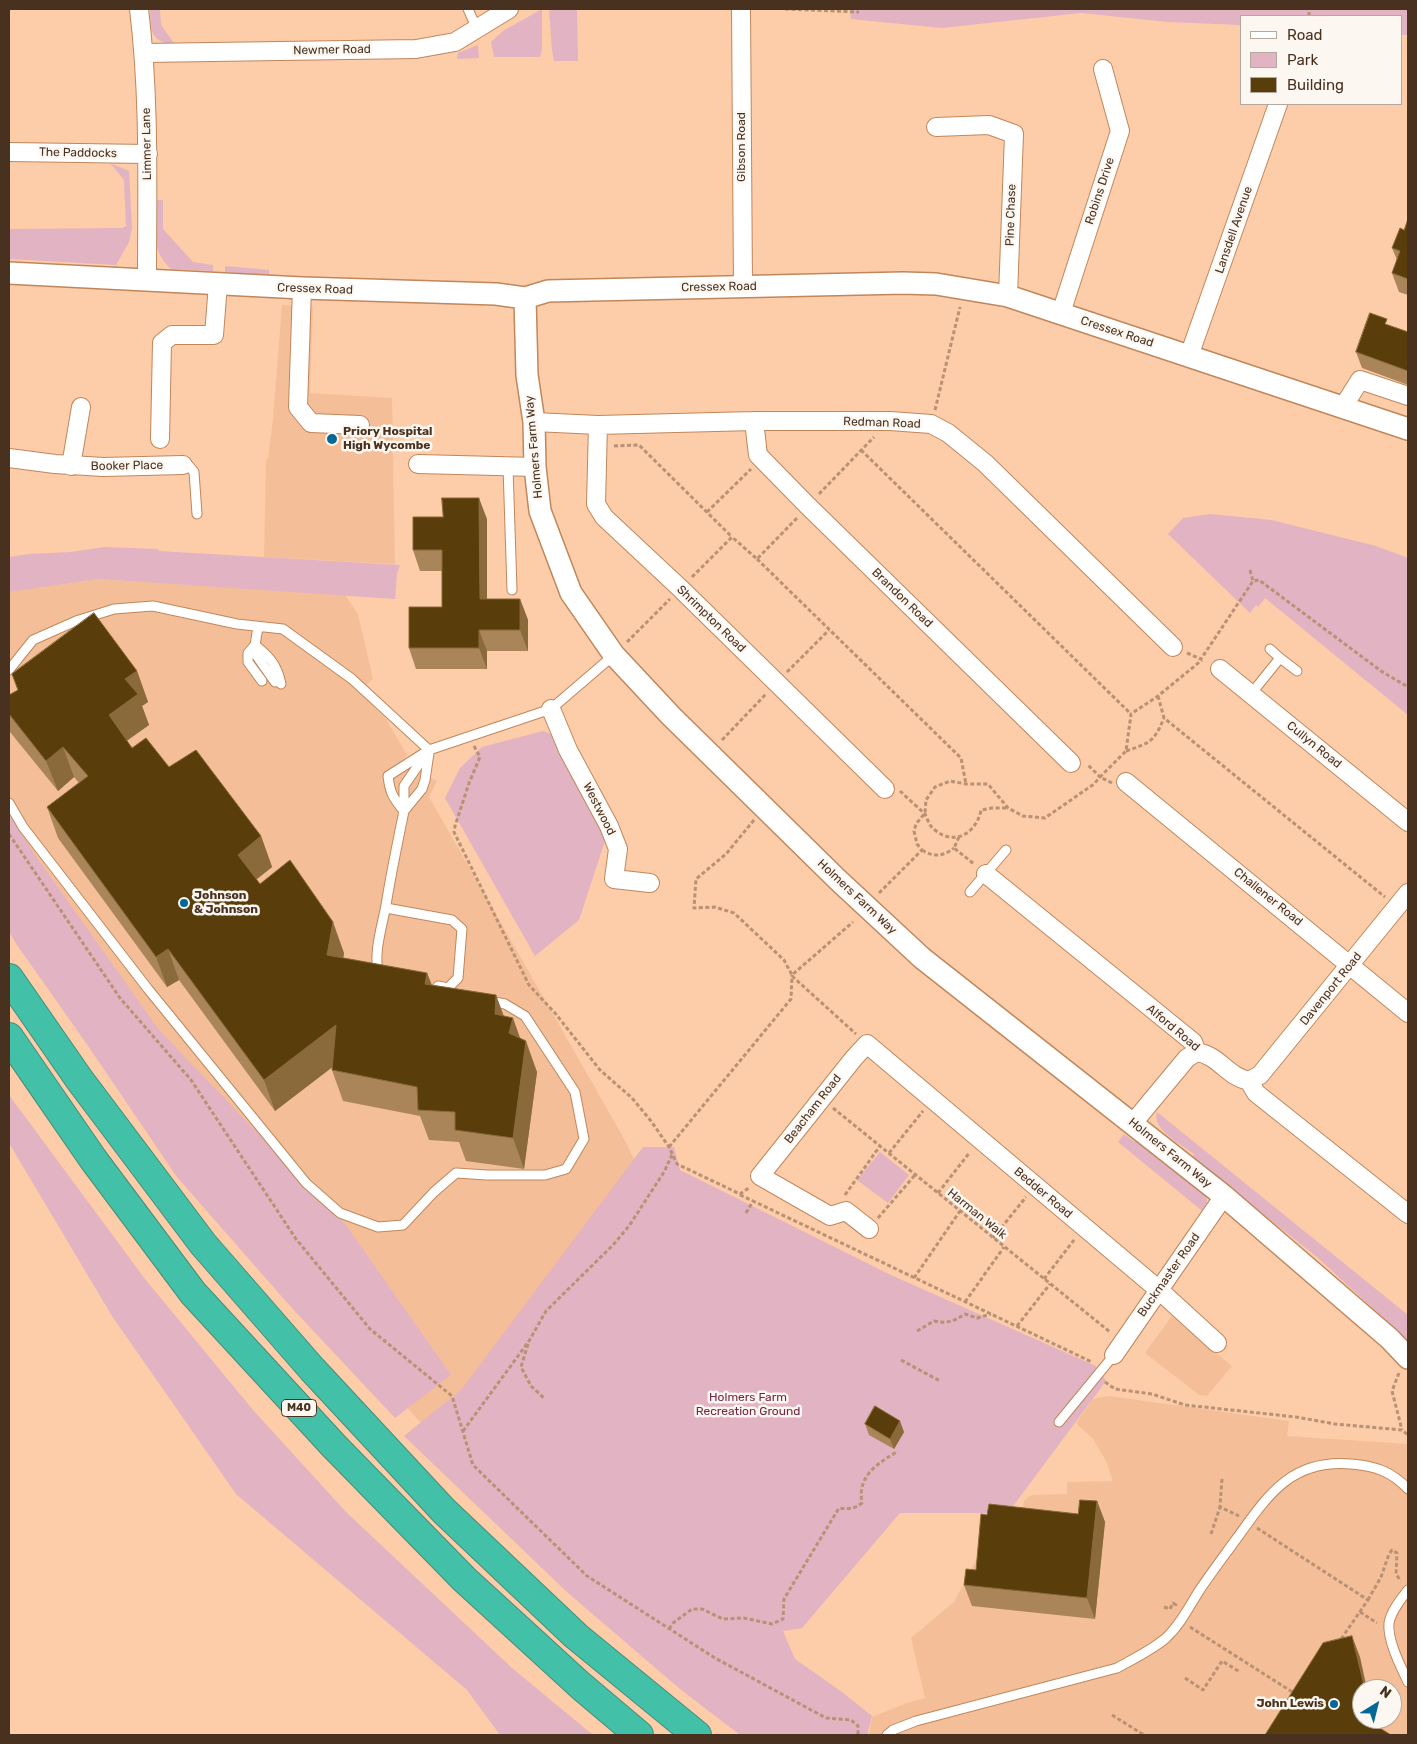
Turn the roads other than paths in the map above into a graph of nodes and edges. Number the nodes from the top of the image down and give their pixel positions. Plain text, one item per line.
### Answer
1 (139, 9) edge
2 (468, 9) edge
3 (509, 9) edge
4 (741, 9) edge
5 (477, 29) junction
6 (144, 53) junction
7 (1103, 69) dead end
8 (1278, 105) edge
9 (936, 127) dead end
10 (9, 152) edge
11 (148, 154) junction
12 (9, 273) edge
13 (147, 280) junction
14 (218, 284) junction
15 (743, 286) junction
16 (302, 288) junction
17 (1008, 296) junction
18 (525, 298) junction
19 (1061, 313) junction
20 (1189, 356) junction
21 (1408, 396) edge
22 (1343, 407) junction
23 (81, 408) dead end
24 (754, 421) junction
25 (534, 422) junction
26 (360, 425) dead end
27 (598, 425) junction
28 (1408, 429) edge
29 (160, 439) dead end
30 (9, 458) edge
31 (418, 464) dead end
32 (183, 465) joint
33 (71, 466) junction
34 (508, 467) junction
35 (535, 467) junction
36 (197, 514) dead end
37 (512, 590) dead end
38 (258, 626) junction
39 (255, 645) junction
40 (1173, 647) dead end
41 (1270, 649) dead end
42 (614, 655) junction
43 (1280, 658) junction
44 (1220, 669) road end
45 (9, 670) edge
46 (1296, 671) dead end
47 (262, 681) dead end
48 (278, 683) dead end
49 (1251, 694) junction
50 (551, 709) junction
51 (429, 750) junction
52 (1071, 763) dead end
53 (1126, 782) road end
54 (886, 789) road end
55 (9, 803) edge
56 (404, 811) junction
57 (1408, 822) edge
58 (1006, 850) dead end
59 (986, 874) junction
60 (650, 883) dead end
61 (970, 892) dead end
62 (1408, 893) edge
63 (386, 908) junction
64 (1351, 965) junction
65 (9, 978) edge
66 (388, 978) edge
67 (431, 985) edge
68 (476, 999) edge
69 (1408, 1012) edge
70 (9, 1037) edge
71 (867, 1044) joint
72 (1198, 1052) junction
73 (1250, 1081) junction
74 (1133, 1123) junction
75 (1224, 1196) junction
76 (1408, 1214) edge
77 (869, 1229) road end
78 (1159, 1290) junction
79 (1217, 1344) dead end
80 (1118, 1348) joint
81 (1406, 1362) edge
82 (1059, 1422) dead end
83 (1408, 1489) edge
84 (1406, 1587) edge
85 (1408, 1682) edge
86 (639, 1735) edge
87 (697, 1735) edge
88 (887, 1735) edge

1 - 6 street, Limmer Lane
2 - 5 lane
3 - 5 street, Newmer Road
4 - 15 street, Gibson Road
5 - 6 street, Newmer Road
6 - 11 street, Limmer Lane
7 - 19 street, Robins Drive
8 - 20 street, Lansdell Avenue
9 - 17 street, Pine Chase
10 - 11 street, The Paddocks
11 - 13 street, Limmer Lane
12 - 13 street, Cressex Road
13 - 14 street, Cressex Road
14 - 16 street, Cressex Road
14 - 29 street
15 - 17 street, Cressex Road
15 - 18 street, Cressex Road
16 - 18 street, Cressex Road
16 - 26 street
17 - 19 street, Cressex Road
18 - 25 street, Holmers Farm Way
19 - 20 street, Cressex Road
20 - 22 street, Cressex Road
21 - 22 street
22 - 28 street, Cressex Road
23 - 33 street, Booker Place
24 - 27 street, Redman Road
24 - 40 street, Redman Road
24 - 52 street, Brandon Road
25 - 27 street, Redman Road
25 - 35 street, Holmers Farm Way
27 - 54 street, Shrimpton Road
30 - 33 street, Booker Place
31 - 34 street
32 - 33 street, Booker Place
32 - 36 lane
34 - 35 street
34 - 37 lane
35 - 42 street, Holmers Farm Way
38 - 39 lane
38 - 45 lane
38 - 51 lane
39 - 47 lane
39 - 48 lane
41 - 43 lane
42 - 50 lane
42 - 74 street, Holmers Farm Way
43 - 46 lane
43 - 49 lane
44 - 49 street, Cullyn Road
49 - 57 street, Cullyn Road
50 - 51 lane
50 - 60 street, Westwood
51 - 56 lane
51 - 56 lane
51 - 56 lane
53 - 64 street, Challener Road
55 - 68 lane
56 - 63 lane
58 - 59 lane
59 - 61 lane
59 - 72 street, Alford Road
62 - 64 street, Davenport Road
63 - 66 lane
63 - 67 lane
64 - 69 street, Challener Road
64 - 73 street, Davenport Road
65 - 87 highway, M40
70 - 86 highway, M40
71 - 77 street, Beacham Road
71 - 78 street, Bedder Road
72 - 73 street, Alford Road
72 - 74 street
73 - 76 street, Alford Road
74 - 75 street, Holmers Farm Way
75 - 78 street, Buckmaster Road
75 - 81 street, Holmers Farm Way
78 - 79 street, Bedder Road
78 - 80 street, Buckmaster Road
80 - 82 lane
83 - 88 lane
84 - 85 lane

